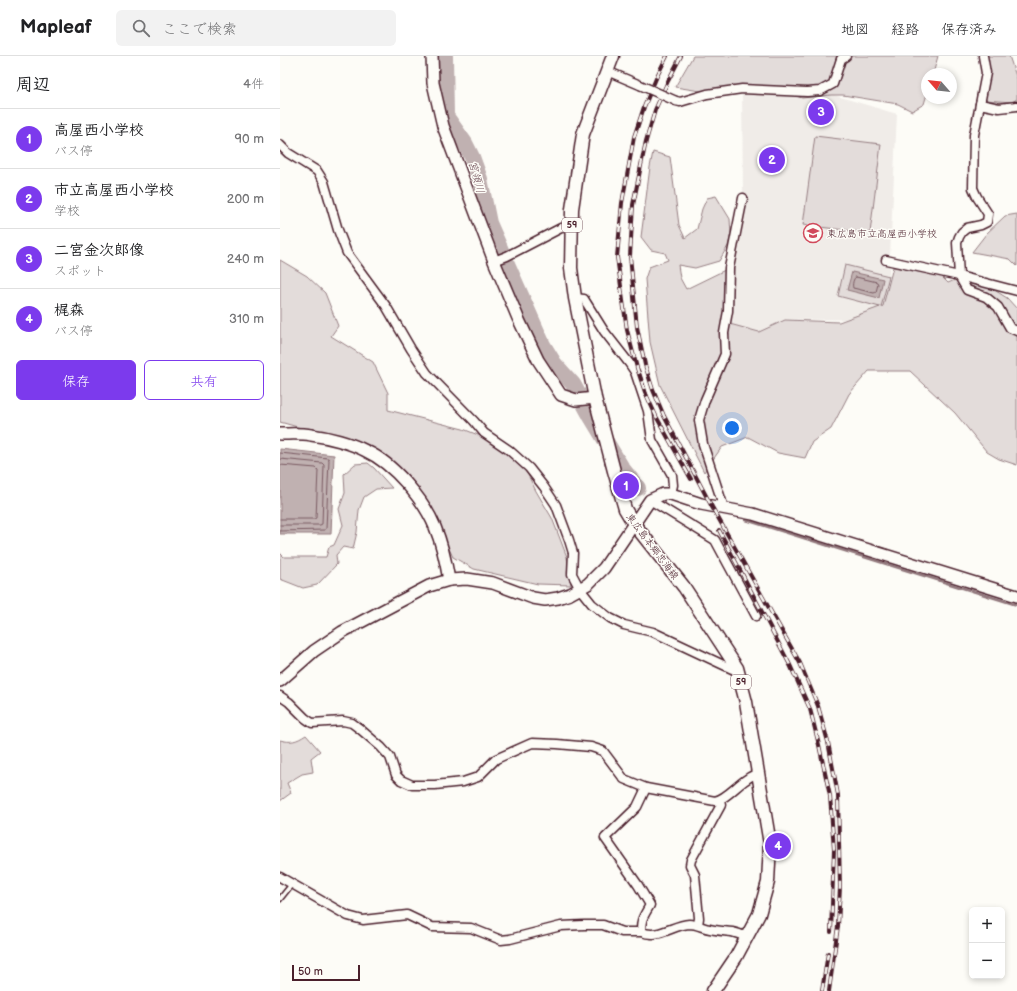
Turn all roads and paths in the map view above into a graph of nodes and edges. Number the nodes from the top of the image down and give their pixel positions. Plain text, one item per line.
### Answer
1 (432, 56) edge
2 (613, 56) edge
3 (846, 56) edge
4 (983, 56) edge
5 (607, 71) junction
6 (980, 104) junction
7 (1017, 106) edge
8 (280, 145) edge
9 (743, 198) dead end
10 (572, 228) junction
11 (501, 258) junction
12 (886, 260) dead end
13 (959, 276) junction
14 (1017, 291) edge
15 (575, 298) junction
16 (1017, 331) edge
17 (595, 398) junction
18 (280, 434) edge
19 (672, 494) junction
20 (650, 500) junction
21 (724, 508) junction
22 (634, 524) junction
23 (449, 580) junction
24 (580, 588) junction
25 (1017, 596) edge
26 (756, 616) dead end
27 (737, 668) junction
28 (280, 680) edge
29 (280, 696) edge
30 (758, 773) junction
31 (646, 788) junction
32 (719, 800) junction
33 (280, 877) edge
34 (292, 884) junction
35 (280, 899) edge
36 (698, 925) junction
37 (642, 932) junction
38 (746, 937) junction
39 (713, 991) edge

1 - 11 street
2 - 5 main road, 東広島本郷忠海線 / 59
3 - 5 street, bridge
4 - 6 street
5 - 10 main road, 東広島本郷忠海線 / 59
6 - 7 street
6 - 13 street
8 - 24 street
9 - 21 street
10 - 11 street
10 - 15 main road, 東広島本郷忠海線 / 59
11 - 17 street
12 - 13 street
13 - 14 street
13 - 16 street
15 - 17 main road, 東広島本郷忠海線 / 59
15 - 19 street
17 - 22 main road, 東広島本郷忠海線 / 59
18 - 23 street
19 - 20 street
19 - 21 street
20 - 22 street
20 - 26 street
21 - 25 street
22 - 24 street
22 - 27 main road, 東広島本郷忠海線 / 59
23 - 24 street
23 - 28 street
24 - 27 street
27 - 30 main road, 東広島本郷忠海線 / 59
29 - 31 street
30 - 32 street
30 - 38 main road, 東広島本郷忠海線 / 59
31 - 32 street
31 - 37 street
32 - 36 street
33 - 34 street
34 - 35 lane
34 - 37 street
36 - 37 street
36 - 38 street
38 - 39 main road, 東広島本郷忠海線 / 59

